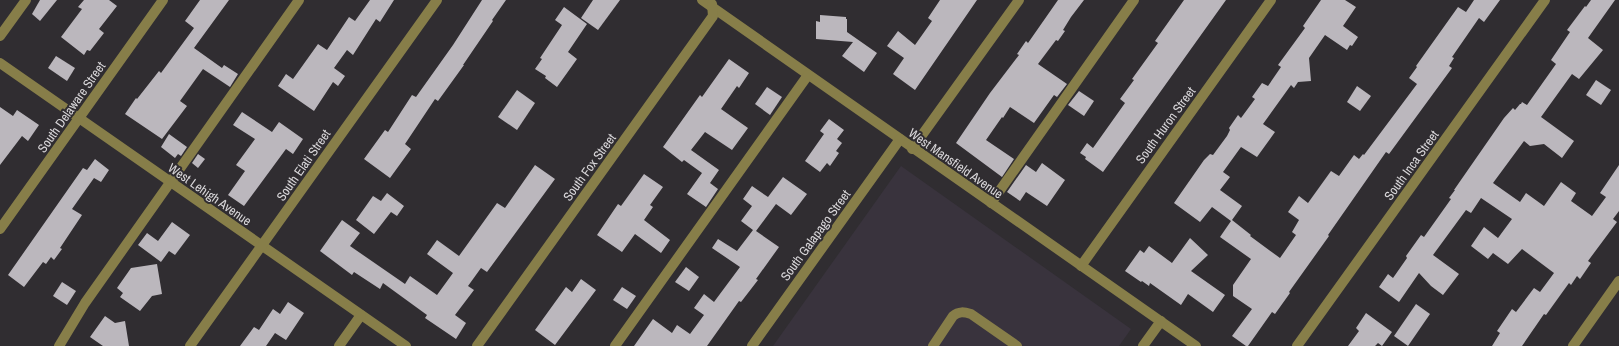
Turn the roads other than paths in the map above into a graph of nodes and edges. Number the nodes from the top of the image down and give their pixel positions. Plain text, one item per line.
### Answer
1 (26, 0) edge
2 (163, 0) edge
3 (299, 0) edge
4 (437, 0) edge
5 (702, 0) edge
6 (1019, 0) edge
7 (1134, 0) edge
8 (1271, 0) edge
9 (1545, 0) edge
10 (712, 3) edge
11 (0, 36) edge
12 (0, 63) edge
13 (808, 75) junction
14 (79, 118) junction
15 (900, 139) junction
16 (912, 149) junction
17 (170, 182) junction
18 (991, 203) junction
19 (0, 229) edge
20 (261, 246) junction
21 (1080, 266) junction
22 (1619, 281) edge
23 (361, 315) junction
24 (1161, 321) junction
25 (59, 346) edge
26 (190, 346) edge
27 (339, 346) edge
28 (406, 346) edge
29 (477, 346) edge
30 (615, 346) edge
31 (752, 346) edge
32 (933, 346) edge
33 (1017, 346) edge
34 (1143, 346) edge
35 (1196, 346) edge
36 (1297, 346) edge
37 (1572, 346) edge

1 - 11 street
2 - 14 street, South Delaware Street
3 - 17 street
4 - 20 street, South Elati Street
5 - 10 street, West Mansfield Avenue
6 - 16 street
7 - 18 street
8 - 21 street, South Huron Street
9 - 36 street, South Inca Street
10 - 13 street, West Mansfield Avenue
10 - 29 street, South Fox Street
12 - 14 street, West Lehigh Avenue
13 - 15 street, West Mansfield Avenue
13 - 30 street
14 - 17 street, West Lehigh Avenue
14 - 19 street, South Delaware Street
15 - 16 street, West Mansfield Avenue
15 - 31 street, South Galapago Street
16 - 18 street, West Mansfield Avenue
17 - 20 street, West Lehigh Avenue
17 - 25 street
18 - 21 street, West Mansfield Avenue
20 - 23 street, West Lehigh Avenue
20 - 26 street, South Elati Street
21 - 24 street, West Mansfield Avenue
22 - 37 street
23 - 27 street
23 - 28 street, West Lehigh Avenue
24 - 34 street
24 - 35 street, West Mansfield Avenue
32 - 33 street

